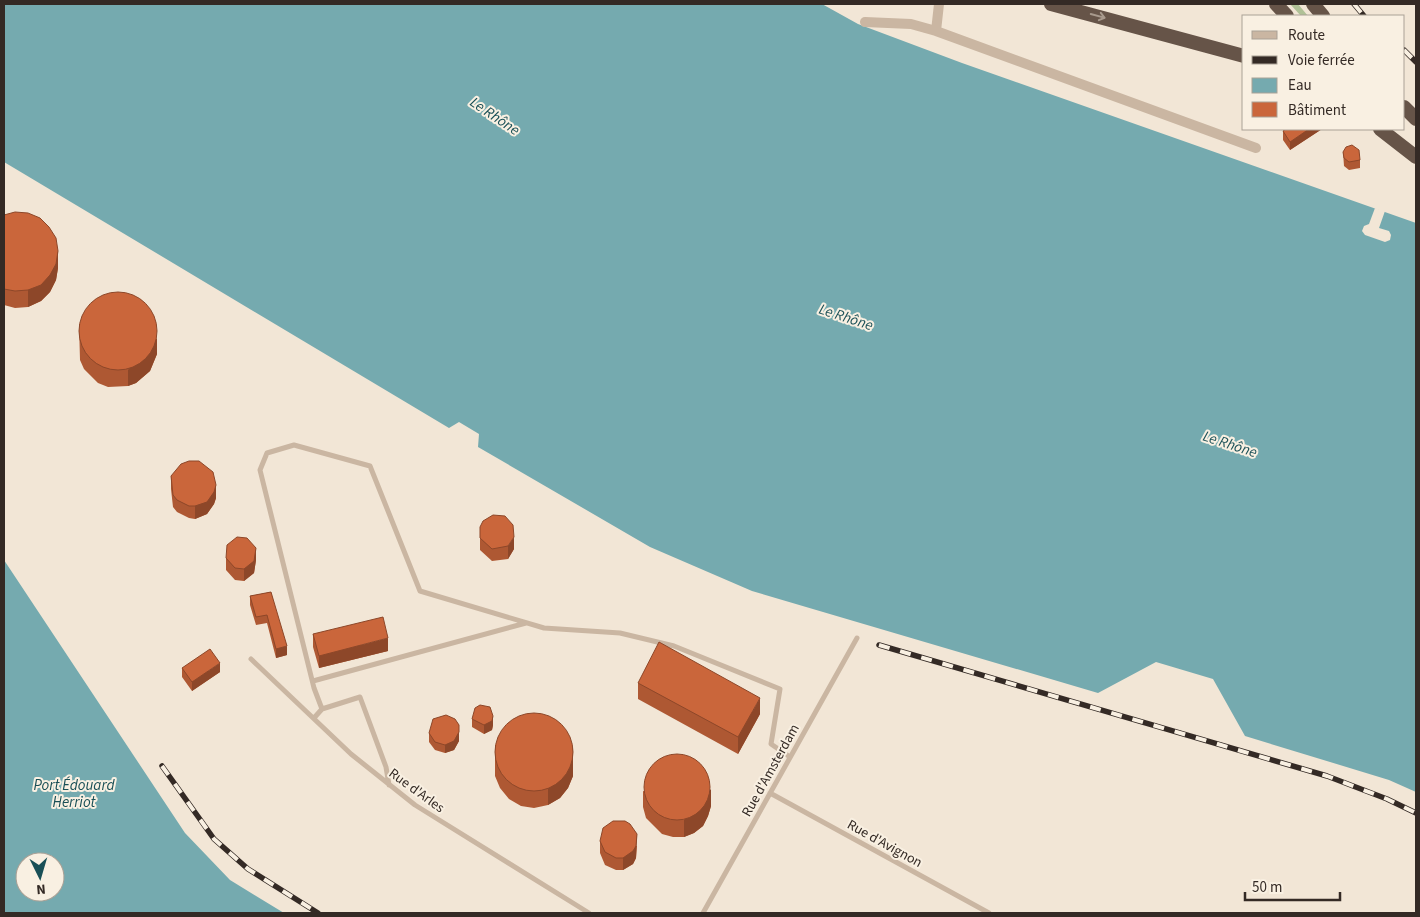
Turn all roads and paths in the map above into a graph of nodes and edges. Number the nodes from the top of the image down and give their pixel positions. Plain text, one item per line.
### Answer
1 (939, 4) edge
2 (1051, 4) edge
3 (1276, 4) edge
4 (1313, 4) edge
5 (1286, 15) edge
6 (1322, 15) edge
7 (865, 22) dead end
8 (936, 31) junction
9 (1242, 55) edge
10 (1405, 108) edge
11 (1416, 119) edge
12 (1381, 130) edge
13 (1389, 130) edge
14 (1256, 148) dead end
15 (1416, 156) edge
16 (527, 623) junction
17 (857, 638) dead end
18 (251, 659) dead end
19 (313, 681) junction
20 (322, 709) junction
21 (314, 718) junction
22 (790, 757) junction
23 (389, 786) junction
24 (770, 793) junction
25 (589, 913) edge
26 (703, 913) edge
27 (989, 913) edge

1 - 8 street
2 -> 9 highway
3 - 5 highway
4 - 6 highway
7 - 8 street
8 - 14 street
10 - 11 highway
12 - 15 highway
13 - 15 highway
16 - 19 lane
16 - 19 lane
16 - 22 lane
17 - 22 lane, Rue d'Amsterdam
18 - 21 lane, Rue d'Arles
19 - 20 lane
20 - 21 lane
20 - 23 lane
21 - 23 lane, Rue d'Arles
22 - 24 lane, Rue d'Amsterdam
23 - 25 lane, Rue d'Arles
24 - 26 lane, Rue d'Amsterdam
24 - 27 lane, Rue d'Avignon

